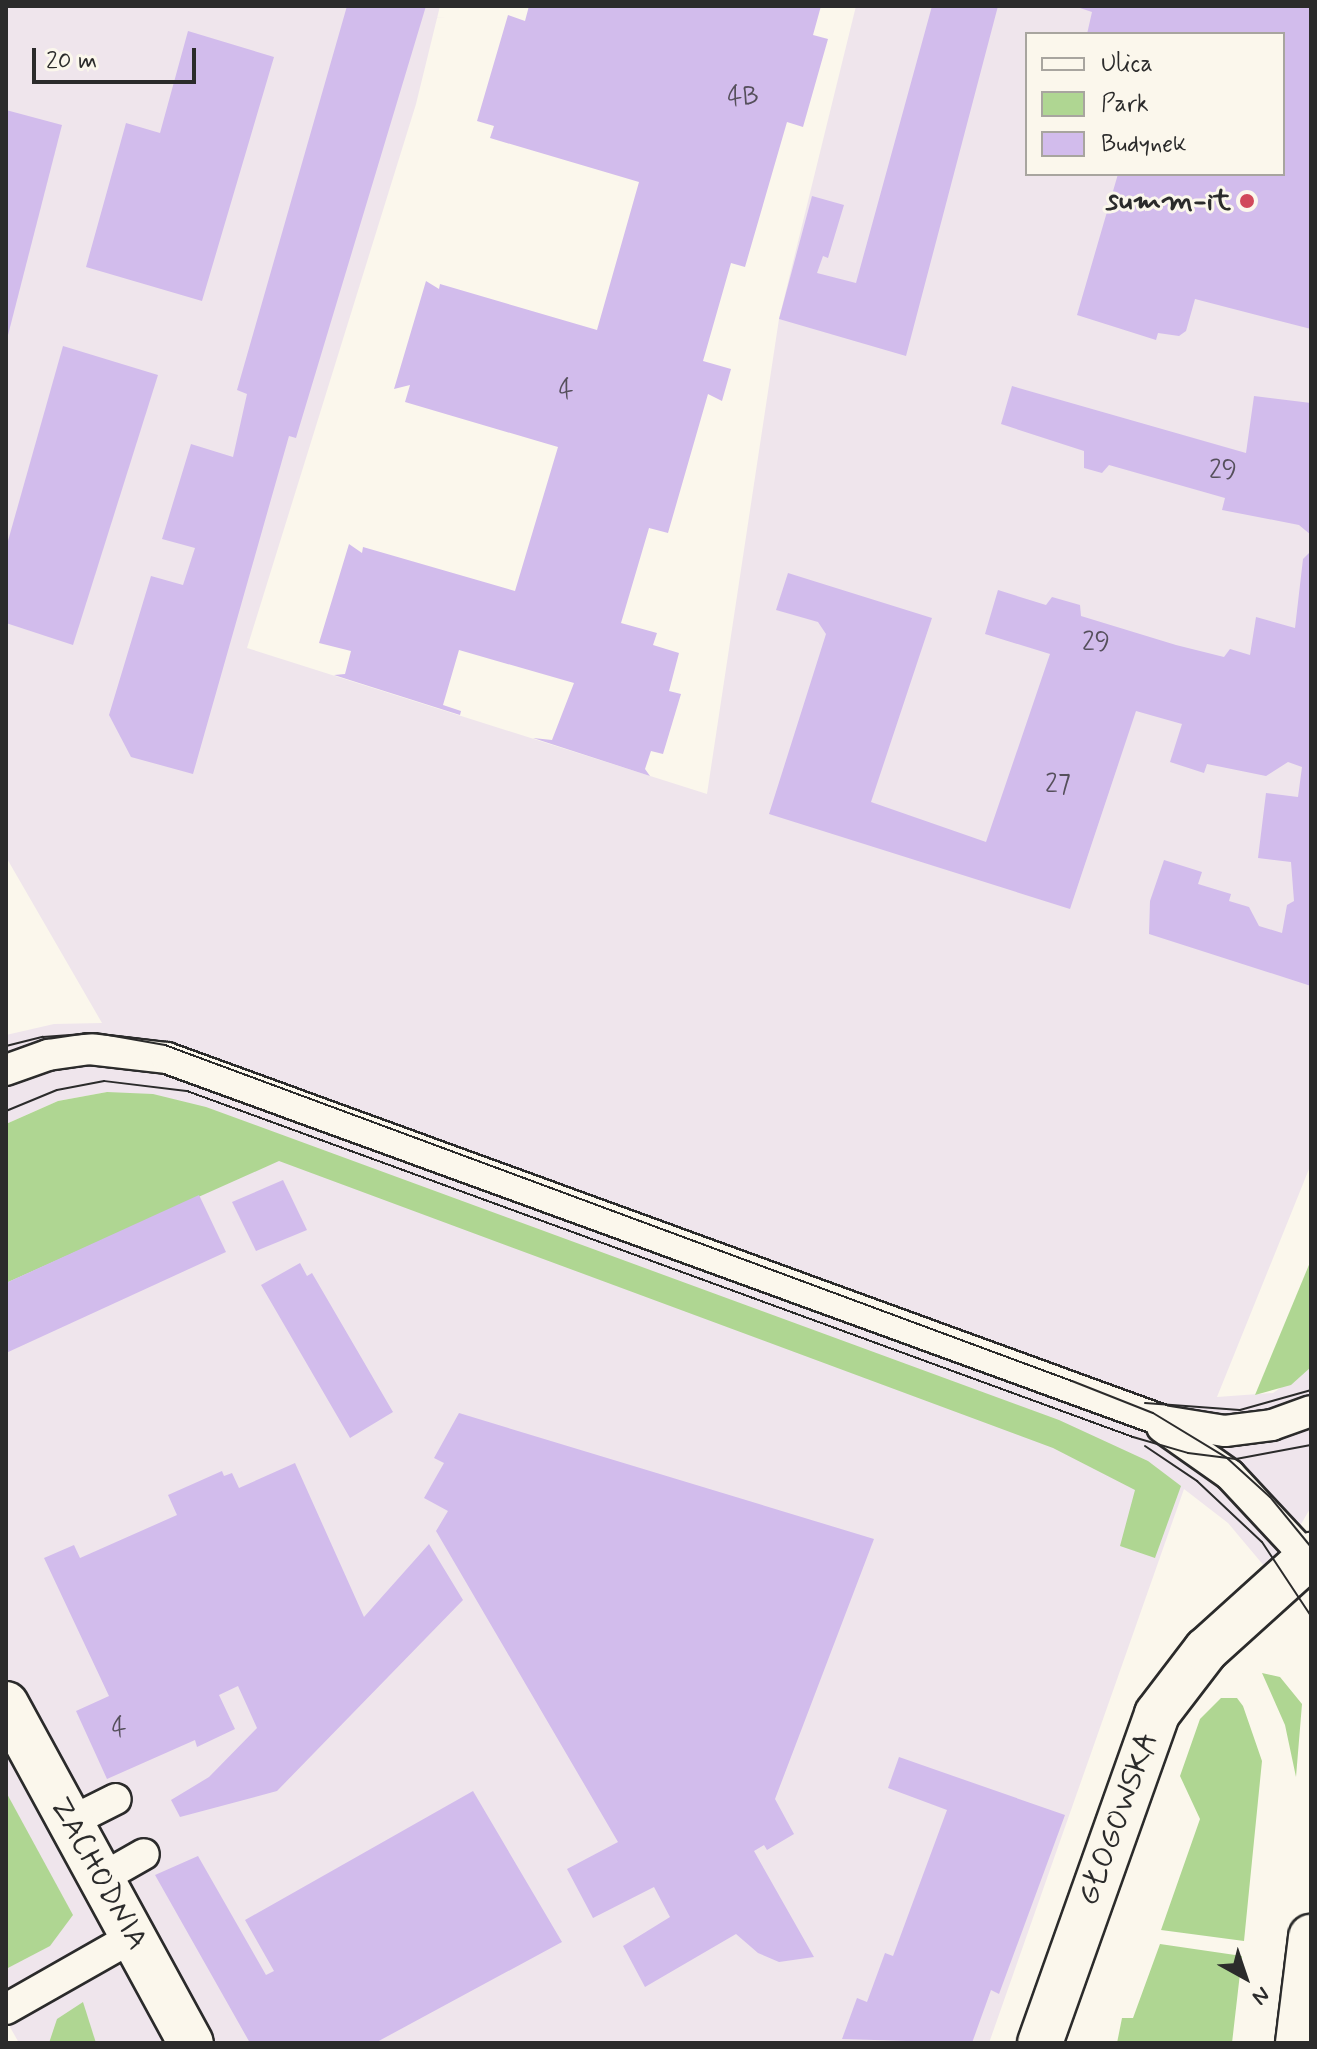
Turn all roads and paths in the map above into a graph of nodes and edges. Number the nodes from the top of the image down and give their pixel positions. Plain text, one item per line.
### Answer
1 (6, 1070) edge
2 (1132, 1411) junction
3 (1311, 1411) edge
4 (1310, 1558) edge
5 (6, 1704) edge
6 (116, 1799) dead end
7 (70, 1822) junction
8 (144, 1854) dead end
9 (102, 1878) junction
10 (133, 1937) junction
11 (1311, 1937) edge
12 (6, 2009) edge
13 (191, 2043) edge
14 (1040, 2043) edge
15 (1298, 2043) edge

1 - 2 lane
2 - 3 lane
2 - 4 lane
4 - 14 street, GŁOGOWSKA
5 - 7 street, ZACHODNIA
6 - 7 lane
7 - 9 street, ZACHODNIA
8 - 9 lane
9 - 10 street, ZACHODNIA
10 - 12 lane
10 - 13 street, ZACHODNIA
11 - 15 street

